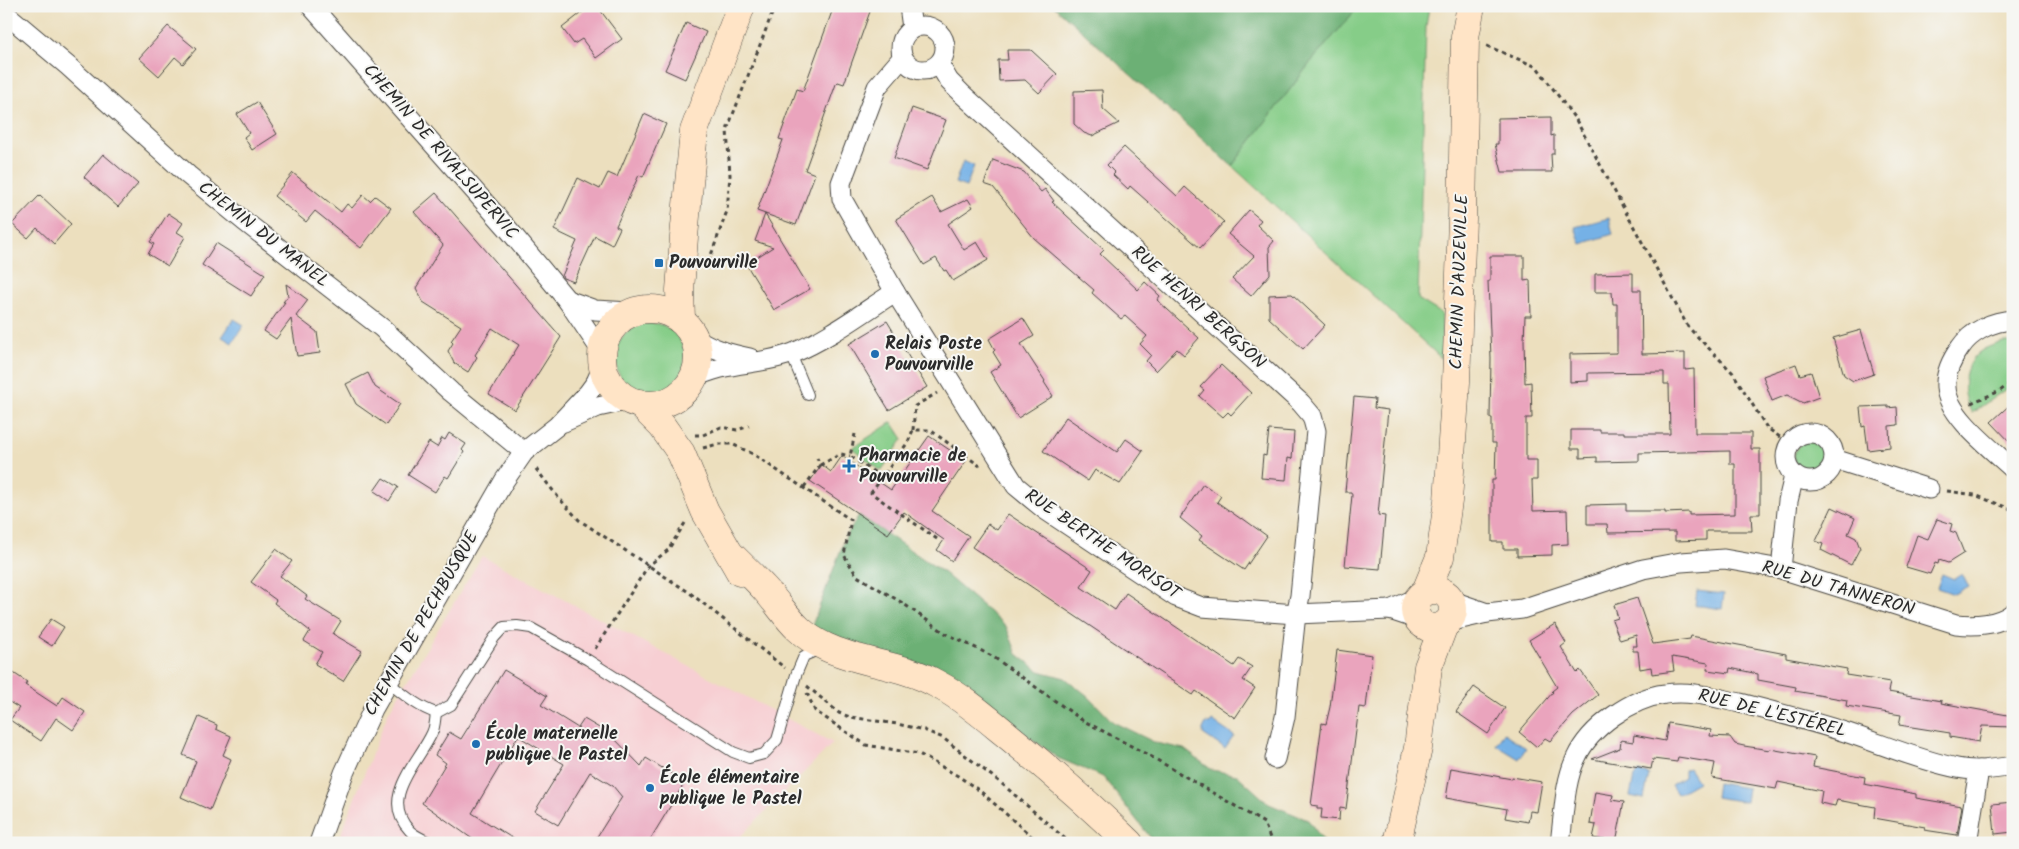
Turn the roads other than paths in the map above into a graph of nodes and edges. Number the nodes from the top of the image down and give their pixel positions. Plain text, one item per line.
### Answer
1 (311, 6) edge
2 (741, 6) edge
3 (909, 6) edge
4 (1471, 6) edge
5 (6, 14) edge
6 (912, 28) junction
7 (902, 58) junction
8 (939, 64) junction
9 (684, 237) junction
10 (895, 292) junction
11 (567, 300) junction
12 (637, 311) junction
13 (2013, 320) edge
14 (688, 328) junction
15 (791, 354) junction
16 (602, 359) junction
17 (761, 360) junction
18 (690, 384) junction
19 (808, 394) dead end
20 (634, 402) junction
21 (557, 426) junction
22 (691, 445) junction
23 (524, 452) junction
24 (1834, 459) junction
25 (2013, 469) edge
26 (1794, 476) junction
27 (1929, 489) road end
28 (1781, 569) junction
29 (1434, 609) junction
30 (2013, 613) edge
31 (1296, 614) junction
32 (808, 659) junction
33 (389, 683) junction
34 (436, 713) junction
35 (1275, 759) dead end
36 (2013, 766) edge
37 (1979, 770) junction
38 (319, 843) edge
39 (430, 843) edge
40 (1130, 843) edge
41 (1397, 843) edge
42 (1560, 843) edge
43 (1967, 843) edge

1 - 11 street, CHEMIN DE RIVALSUPERVIC
2 - 9 street
3 - 6 street
4 - 29 street, CHEMIN D'AUZEVILLE
5 - 23 street, CHEMIN DU MANEL
6 - 7 street
6 - 8 street
7 - 8 street
7 - 10 street
8 - 31 street, RUE HENRI BERGSON
9 - 12 street
9 - 14 street
10 - 15 street
10 - 31 street, RUE BERTHE MORISOT
11 - 12 street, CHEMIN DE RIVALSUPERVIC
11 - 16 street, CHEMIN DE RIVALSUPERVIC
12 - 14 street
12 - 16 street
13 - 25 street
14 - 17 street
14 - 18 street
15 - 17 street
15 - 19 lane
16 - 20 street
16 - 21 street, CHEMIN DE PECHBUSQUE
17 - 18 street
18 - 20 street
18 - 22 street
20 - 21 street, CHEMIN DE PECHBUSQUE
20 - 22 street
21 - 23 street, CHEMIN DE PECHBUSQUE
22 - 32 street
23 - 33 street, CHEMIN DE PECHBUSQUE
24 - 26 street
24 - 26 street
24 - 27 street
26 - 28 street
28 - 29 street, RUE DU TANNERON
28 - 30 street, RUE DU TANNERON
29 - 31 street, RUE BERTHE MORISOT
29 - 41 street, CHEMIN D'AUZEVILLE
31 - 35 street, RUE HENRI BERGSON
32 - 34 lane
32 - 40 street
33 - 34 lane
33 - 38 street, CHEMIN DE PECHBUSQUE
34 - 39 lane
36 - 37 street, RUE DE L'ESTÉREL
37 - 42 street, RUE DE L'ESTÉREL
37 - 43 street

